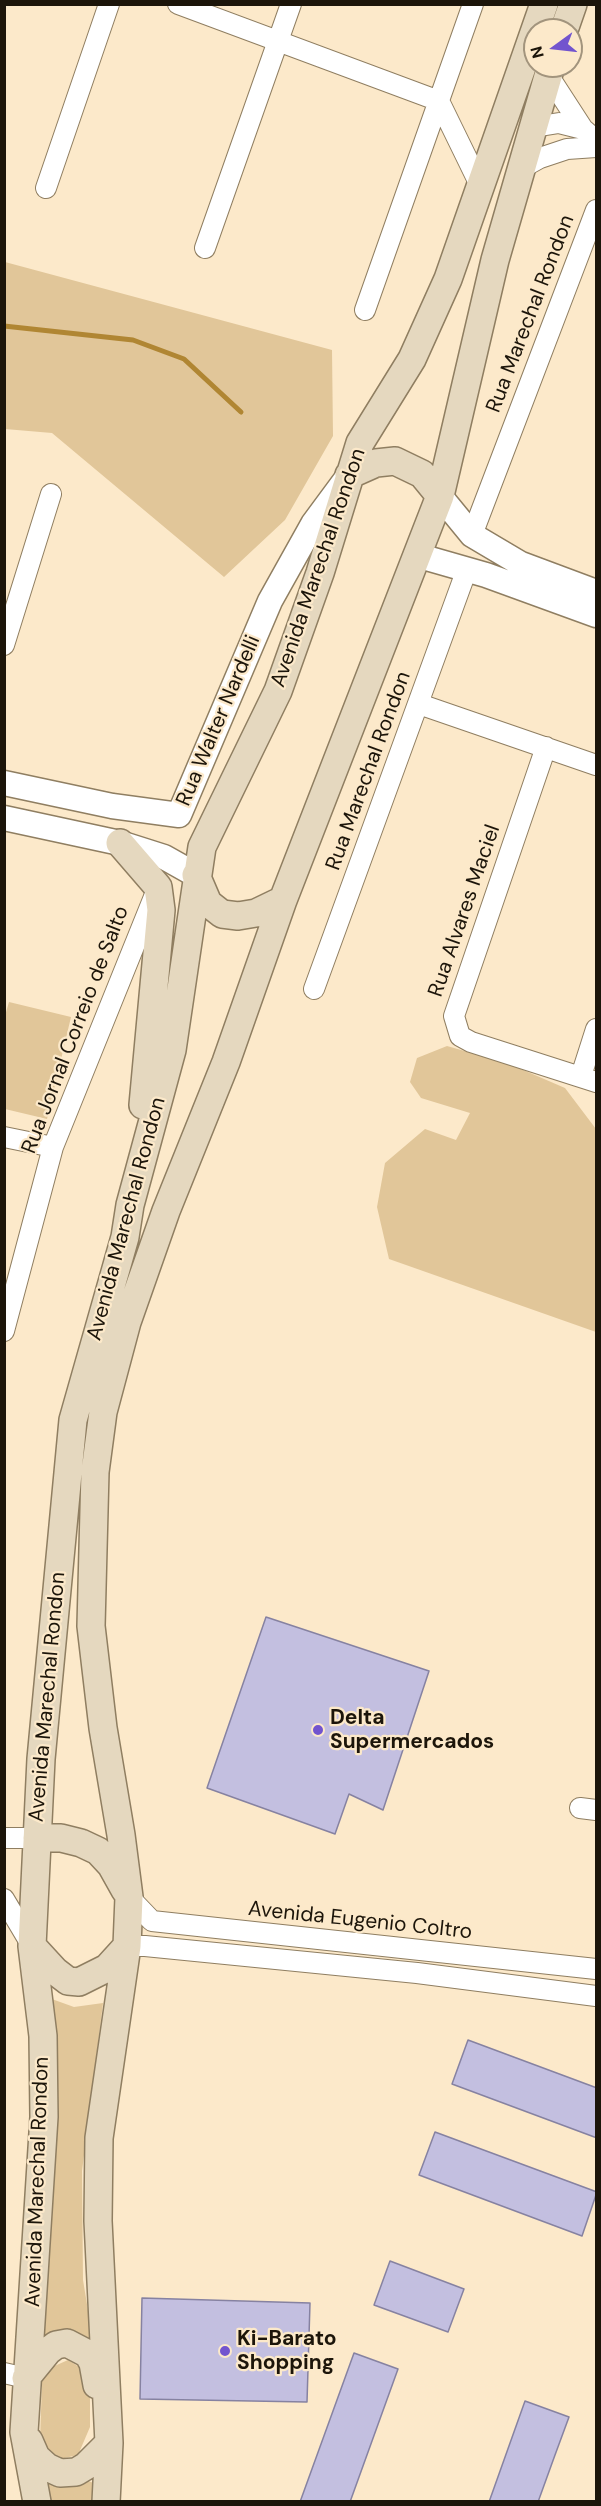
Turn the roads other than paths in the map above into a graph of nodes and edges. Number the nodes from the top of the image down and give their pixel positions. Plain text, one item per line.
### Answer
1 (109, 4) edge
2 (178, 4) edge
3 (291, 4) edge
4 (473, 4) edge
5 (544, 4) edge
6 (278, 41) junction
7 (547, 78) edge
8 (554, 78) edge
9 (439, 101) junction
10 (534, 127) junction
11 (590, 134) edge
12 (499, 137) junction
13 (597, 147) edge
14 (522, 168) junction
15 (481, 187) junction
16 (46, 188) dead end
17 (597, 210) edge
18 (205, 248) dead end
19 (365, 310) dead end
20 (349, 475) junction
21 (51, 494) dead end
22 (440, 496) junction
23 (472, 535) junction
24 (416, 555) junction
25 (467, 569) junction
26 (597, 592) edge
27 (597, 615) edge
28 (4, 645) edge
29 (419, 704) junction
30 (546, 747) junction
31 (597, 765) edge
32 (4, 783) edge
33 (4, 818) edge
34 (120, 843) junction
35 (196, 875) junction
36 (158, 887) junction
37 (283, 900) junction
38 (314, 988) dead end
39 (597, 1029) edge
40 (589, 1079) edge
41 (4, 1137) edge
42 (52, 1147) junction
43 (130, 1205) junction
44 (4, 1331) edge
45 (4, 1838) edge
46 (37, 1838) junction
47 (81, 1843) junction
48 (35, 1879) junction
49 (129, 1897) junction
50 (4, 1899) edge
51 (32, 1946) junction
52 (127, 1946) junction
53 (417, 1951) junction
54 (597, 1969) edge
55 (417, 1973) junction
56 (597, 1996) edge
57 (15, 2376) edge
58 (24, 2432) junction
59 (109, 2433) junction
60 (37, 2502) edge
61 (106, 2502) edge

1 - 16 street
2 - 6 street
3 - 6 street
4 - 9 street
5 - 12 main road, Avenida Marechal Rondon
6 - 9 street
6 - 18 street
7 - 10 main road, Avenida Marechal Rondon
8 - 11 street
9 - 15 street
9 - 19 street
10 - 11 street
10 - 12 main road
10 - 14 main road, Avenida Marechal Rondon
12 - 15 main road, Avenida Marechal Rondon
13 - 14 street
14 - 22 main road, Avenida Marechal Rondon
15 - 20 main road, Avenida Marechal Rondon
17 - 23 street, Rua Marechal Rondon
20 - 22 main road
20 - 32 street, Rua Walter Nardelli
20 - 35 main road, Avenida Marechal Rondon
21 - 28 street
22 - 23 street
22 - 24 main road, Avenida Marechal Rondon
23 - 26 street
24 - 25 street
24 - 37 main road, Avenida Marechal Rondon
25 - 27 street
25 - 29 street, Rua Marechal Rondon
29 - 30 street
29 - 38 street, Rua Marechal Rondon
30 - 31 street
30 - 40 street, Rua Alvares Maciel
33 - 34 street
34 - 35 street
34 - 36 main road
35 - 37 main road
35 - 43 main road, Avenida Marechal Rondon
36 - 42 street, Rua Jornal Correio de Salto
36 - 43 main road
37 - 49 main road, Avenida Marechal Rondon
39 - 40 street
41 - 42 street
42 - 44 street, Rua Jornal Correio de Salto
43 - 46 main road, Avenida Marechal Rondon
45 - 46 street
46 - 47 main road
46 - 48 main road, Avenida Marechal Rondon
47 - 48 main road
47 - 49 main road
48 - 51 main road, Avenida Marechal Rondon
49 - 52 main road, Avenida Marechal Rondon
49 - 53 street, Avenida Eugenio Coltro
50 - 51 street
51 - 52 main road
51 - 57 main road, Avenida Marechal Rondon
52 - 55 street
52 - 59 main road, Avenida Marechal Rondon
53 - 54 street, Avenida Eugenio Coltro
53 - 55 street
55 - 56 street
57 - 58 main road, Avenida Marechal Rondon
57 - 59 main road
58 - 59 main road
58 - 60 main road, Avenida Marechal Rondon
59 - 61 main road, Avenida Marechal Rondon

